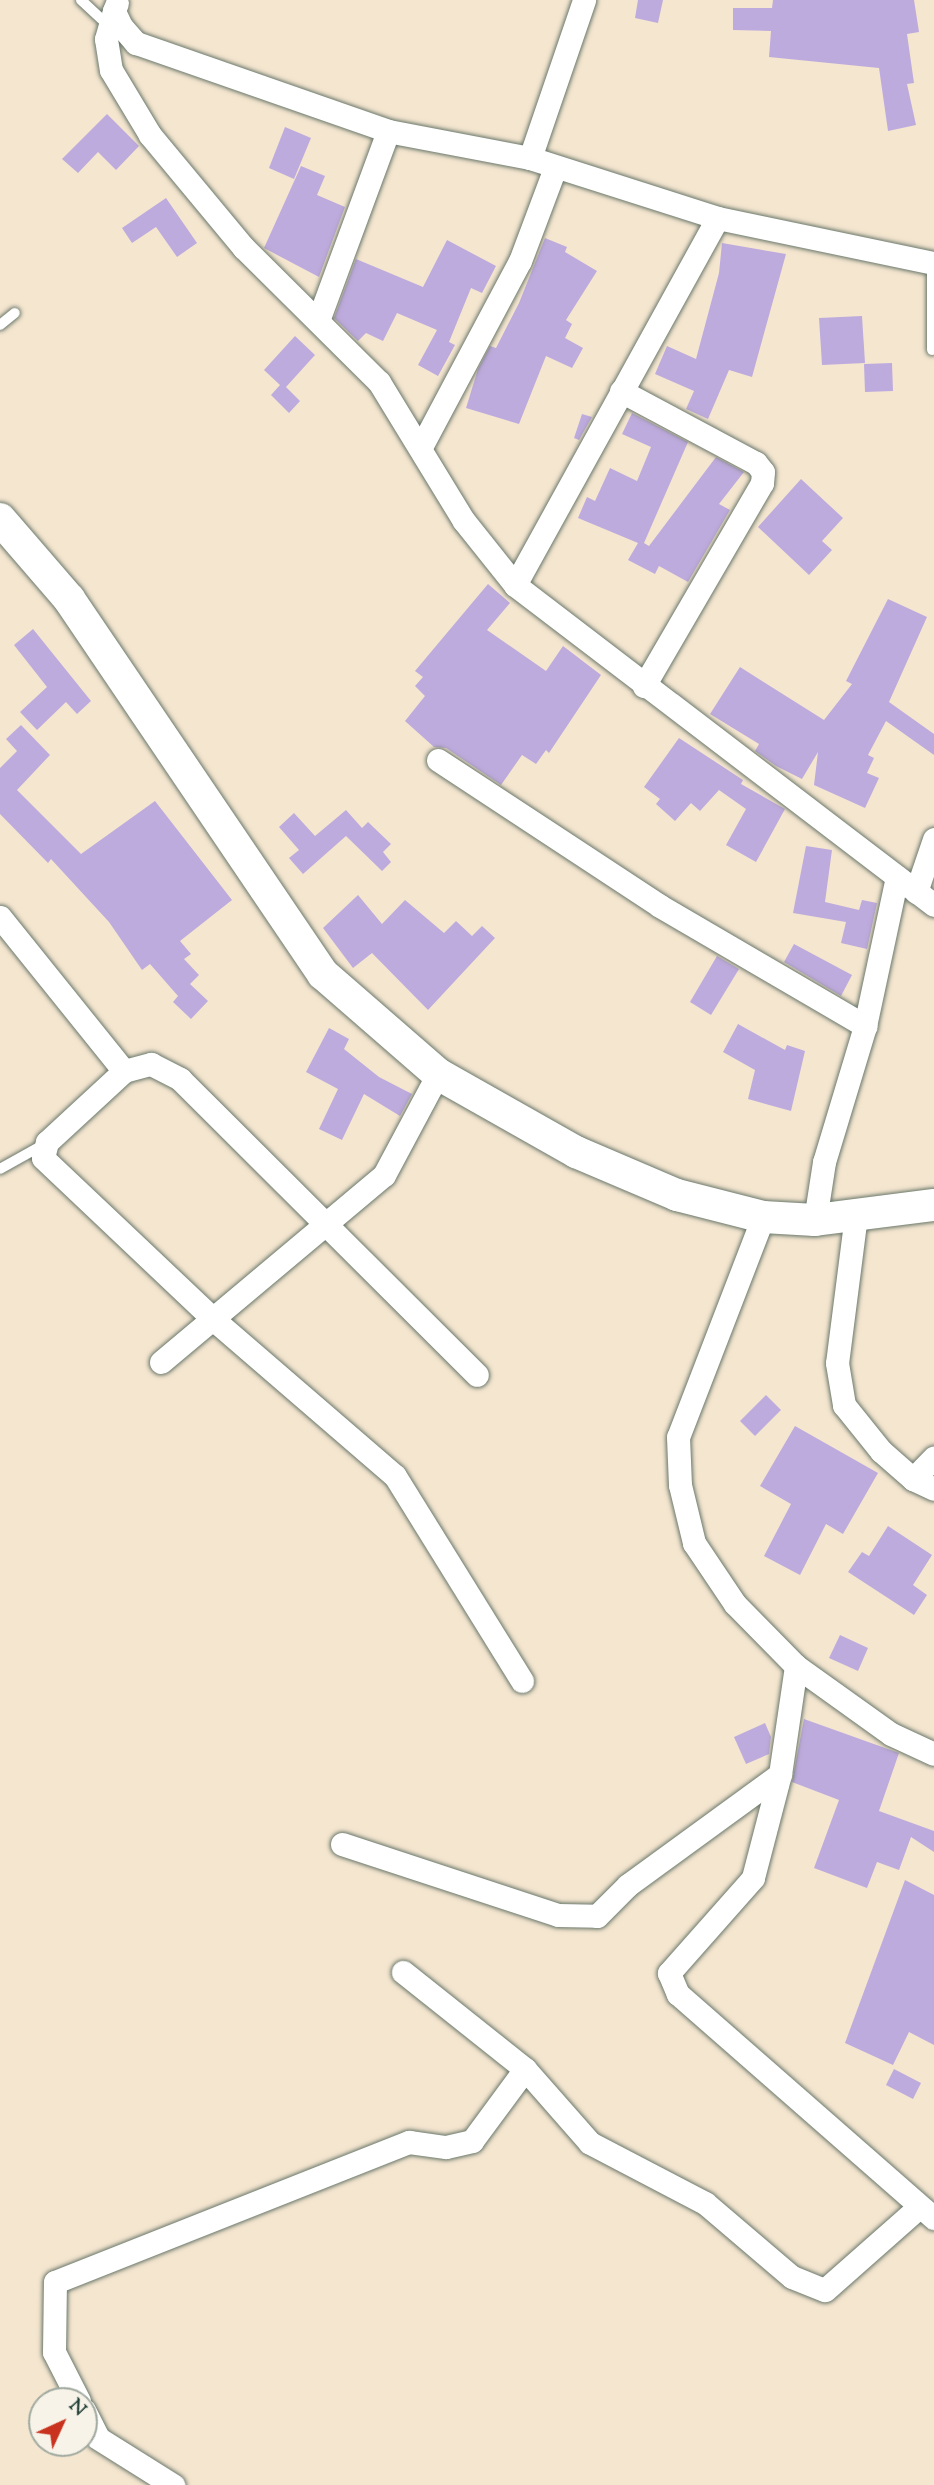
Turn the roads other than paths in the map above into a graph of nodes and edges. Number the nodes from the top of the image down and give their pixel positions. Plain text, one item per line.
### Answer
1 (81, 0) edge
2 (584, 0) edge
3 (114, 12) edge
4 (388, 131) junction
5 (530, 158) junction
6 (555, 168) junction
7 (718, 218) junction
8 (933, 263) edge
9 (15, 313) dead end
10 (319, 318) junction
11 (0, 325) edge
12 (932, 350) dead end
13 (621, 391) junction
14 (422, 445) junction
15 (0, 519) edge
16 (515, 585) junction
17 (644, 686) junction
18 (438, 760) dead end
19 (934, 839) edge
20 (897, 877) junction
21 (925, 898) edge
22 (0, 917) edge
23 (865, 1026) junction
24 (124, 1071) junction
25 (439, 1074) junction
26 (47, 1142) junction
27 (0, 1169) edge
28 (934, 1205) edge
29 (856, 1215) junction
30 (763, 1217) junction
31 (815, 1220) junction
32 (329, 1225) junction
33 (213, 1319) junction
34 (161, 1362) dead end
35 (477, 1375) dead end
36 (934, 1457) edge
37 (913, 1479) junction
38 (934, 1489) edge
39 (796, 1667) junction
40 (522, 1681) dead end
41 (934, 1754) edge
42 (780, 1774) junction
43 (342, 1844) dead end
44 (403, 1972) dead end
45 (524, 2069) junction
46 (926, 2213) edge
47 (72, 2387) edge
48 (98, 2438) edge
49 (173, 2485) edge

1 - 3 lane
2 - 5 street
3 - 4 street
3 - 10 street
4 - 5 street
4 - 10 street
5 - 6 street
6 - 7 street
6 - 14 street
7 - 8 street
7 - 13 street
8 - 12 lane
9 - 11 lane
10 - 14 street
13 - 16 street
13 - 17 street
14 - 16 street
15 - 25 street
16 - 17 street
17 - 20 street
18 - 23 street
19 - 21 street
20 - 21 street
20 - 23 street
22 - 24 street
23 - 31 street
24 - 26 street
24 - 32 street
25 - 30 street
25 - 32 street
26 - 27 lane
26 - 33 street
28 - 29 street
29 - 31 street
29 - 37 street
30 - 31 street
30 - 39 street
32 - 33 street
32 - 35 street
33 - 34 street
33 - 40 street
36 - 37 street
37 - 38 street
39 - 41 street
39 - 42 street
42 - 43 street
42 - 46 street
44 - 45 street
45 - 46 street
45 - 47 street
48 - 49 street

